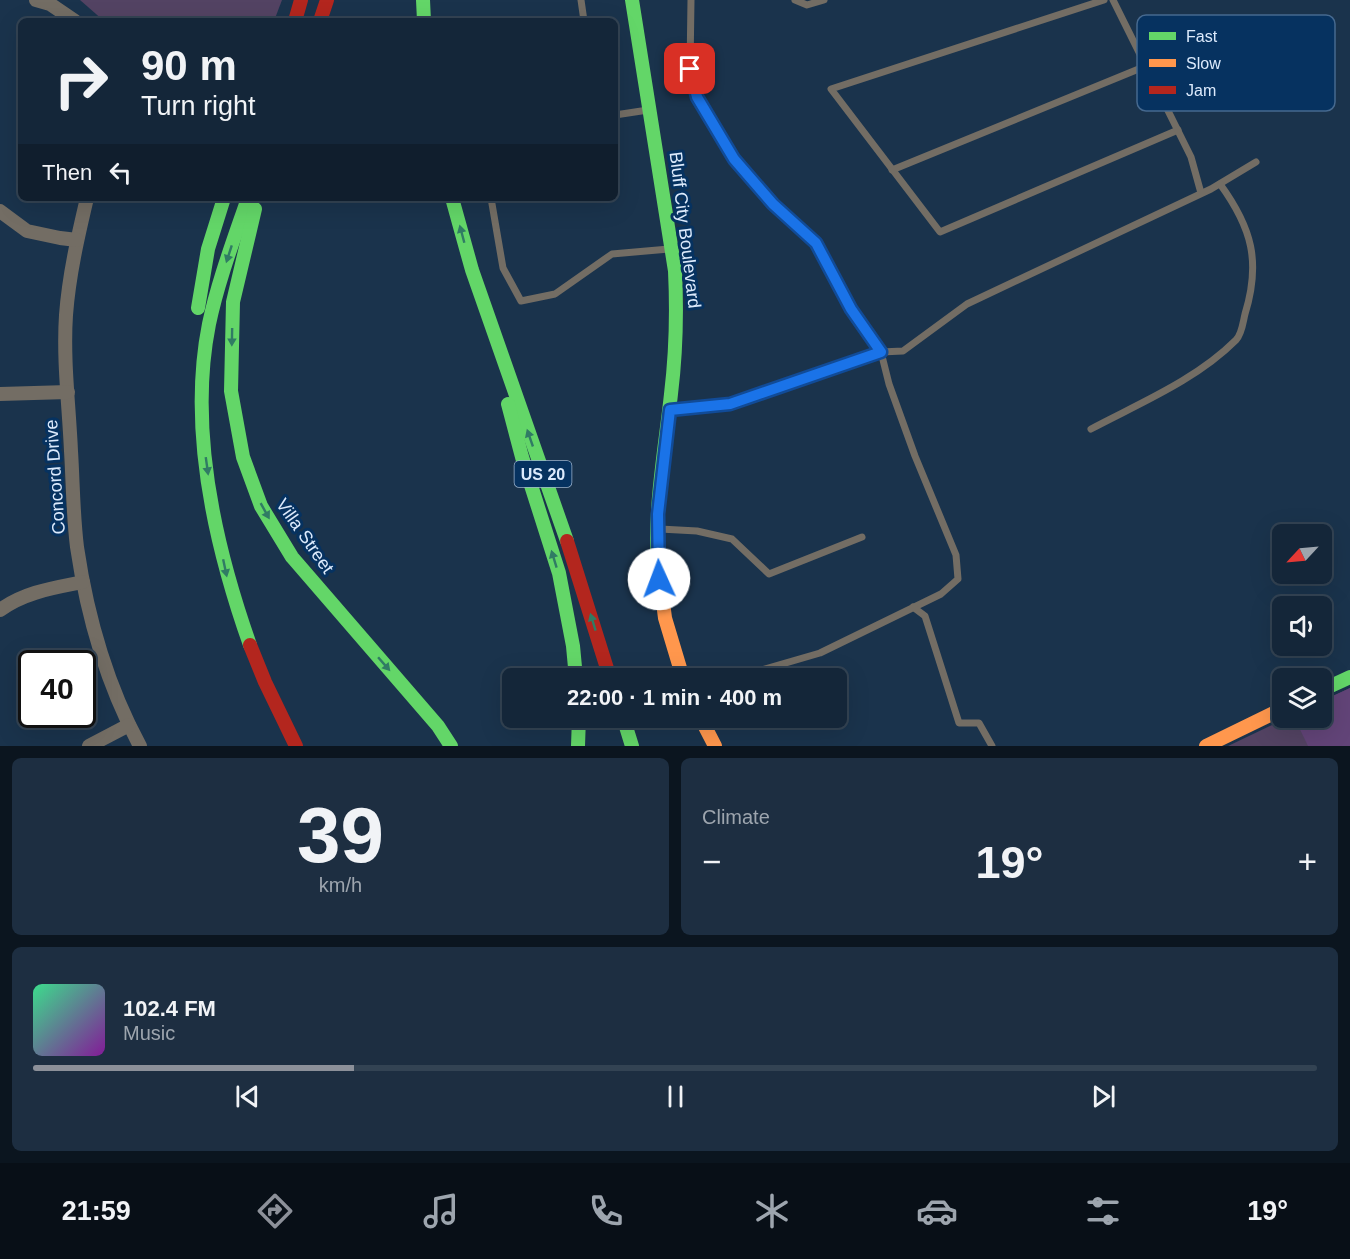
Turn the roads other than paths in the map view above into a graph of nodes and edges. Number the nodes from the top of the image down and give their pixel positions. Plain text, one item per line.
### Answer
1 (36, 0) edge
2 (301, 0) edge
3 (327, 0) edge
4 (423, 0) edge
5 (580, 0) edge
6 (632, 0) edge
7 (691, 0) edge
8 (795, 0) edge
9 (824, 0) edge
10 (1104, 0) edge
11 (1113, 0) edge
12 (71, 18) edge
13 (296, 18) edge
14 (321, 18) edge
15 (424, 18) edge
16 (583, 18) edge
17 (1137, 48) edge
18 (1137, 70) edge
19 (651, 109) junction
20 (1168, 111) edge
21 (618, 114) edge
22 (1178, 130) junction
23 (1256, 162) dead end
24 (892, 170) junction
25 (1220, 184) junction
26 (1201, 193) junction
27 (86, 201) edge
28 (223, 201) edge
29 (247, 201) edge
30 (257, 201) edge
31 (453, 201) edge
32 (492, 201) edge
33 (0, 210) edge
34 (77, 240) junction
35 (672, 248) junction
36 (472, 270) junction
37 (881, 352) junction
38 (68, 392) junction
39 (0, 394) edge
40 (670, 410) junction
41 (202, 425) junction
42 (1091, 429) dead end
43 (658, 528) junction
44 (862, 537) dead end
45 (83, 582) junction
46 (913, 607) junction
47 (0, 610) edge
48 (575, 668) edge
49 (607, 668) edge
50 (680, 668) edge
51 (768, 668) edge
52 (1350, 677) edge
53 (1332, 685) edge
54 (1272, 714) edge
55 (129, 725) junction
56 (579, 728) edge
57 (626, 728) edge
58 (706, 728) edge
59 (89, 746) edge
60 (140, 746) edge
61 (297, 746) edge
62 (452, 746) edge
63 (578, 746) edge
64 (632, 746) edge
65 (715, 746) edge
66 (992, 746) edge
67 (1206, 746) edge

1 - 12 street
2 - 13 main road
3 - 14 main road
4 - 15 main road
5 - 16 lane
6 - 19 main road, Bluff City Boulevard
7 - 37 lane
8 - 9 lane
10 - 24 lane
11 - 17 lane
18 - 24 lane
19 - 21 lane
19 - 35 main road, Bluff City Boulevard
20 - 22 lane
22 - 24 lane
22 - 26 lane
23 - 25 lane
25 - 26 lane
25 - 42 lane
26 - 37 lane
27 - 34 street, Concord Drive
28 - 41 main road
29 -> 41 main road
30 -> 62 main road, Villa Street
36 -> 31 main road, US 20
32 - 35 lane
33 - 34 street
34 - 38 street, Concord Drive
35 - 40 main road, Bluff City Boulevard
48 -> 36 main road
49 -> 36 main road, US 20
37 - 40 lane
37 - 46 lane
38 - 39 street
38 - 45 street, Concord Drive
40 - 43 main road, Bluff City Boulevard
41 -> 61 main road
43 - 44 lane
43 - 50 main road, Bluff City Boulevard
45 - 47 street
45 - 55 street, Concord Drive
46 - 51 lane
46 - 66 lane
52 - 53 main road
54 - 67 main road
55 - 59 street
55 - 60 street, Concord Drive
56 - 63 main road
57 - 64 main road
58 - 65 main road

